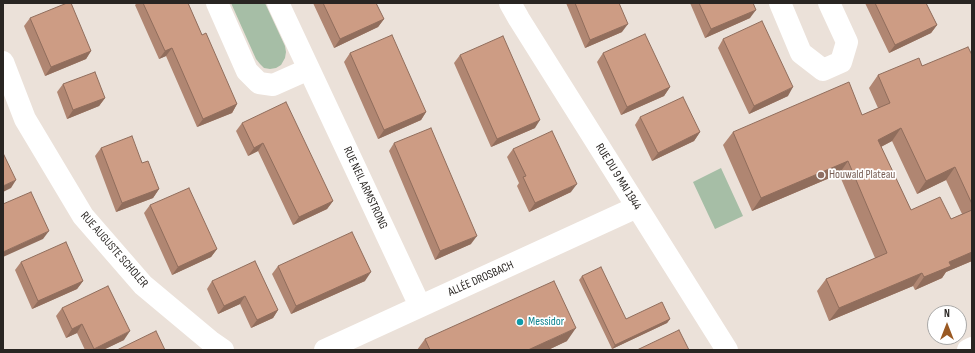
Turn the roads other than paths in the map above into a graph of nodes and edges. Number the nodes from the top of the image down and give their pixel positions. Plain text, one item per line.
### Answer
1 (217, 3) edge
2 (278, 3) edge
3 (510, 3) edge
4 (780, 3) edge
5 (830, 3) edge
6 (3, 62) edge
7 (309, 69) junction
8 (637, 208) junction
9 (420, 306) junction
10 (972, 348) edge
11 (223, 350) edge
12 (325, 350) edge
13 (727, 350) edge
14 (968, 350) edge

1 - 7 street
2 - 7 street, RUE NEIL ARMSTRONG
3 - 8 street, RUE DU 9 MAI 1944
4 - 5 street
6 - 11 street, RUE AUGUSTE SCHOLER
7 - 9 street, RUE NEIL ARMSTRONG
8 - 9 street, ALLÉE DROSBACH
8 - 13 street, RUE DU 9 MAI 1944
9 - 12 street, ALLÉE DROSBACH
10 - 14 street

